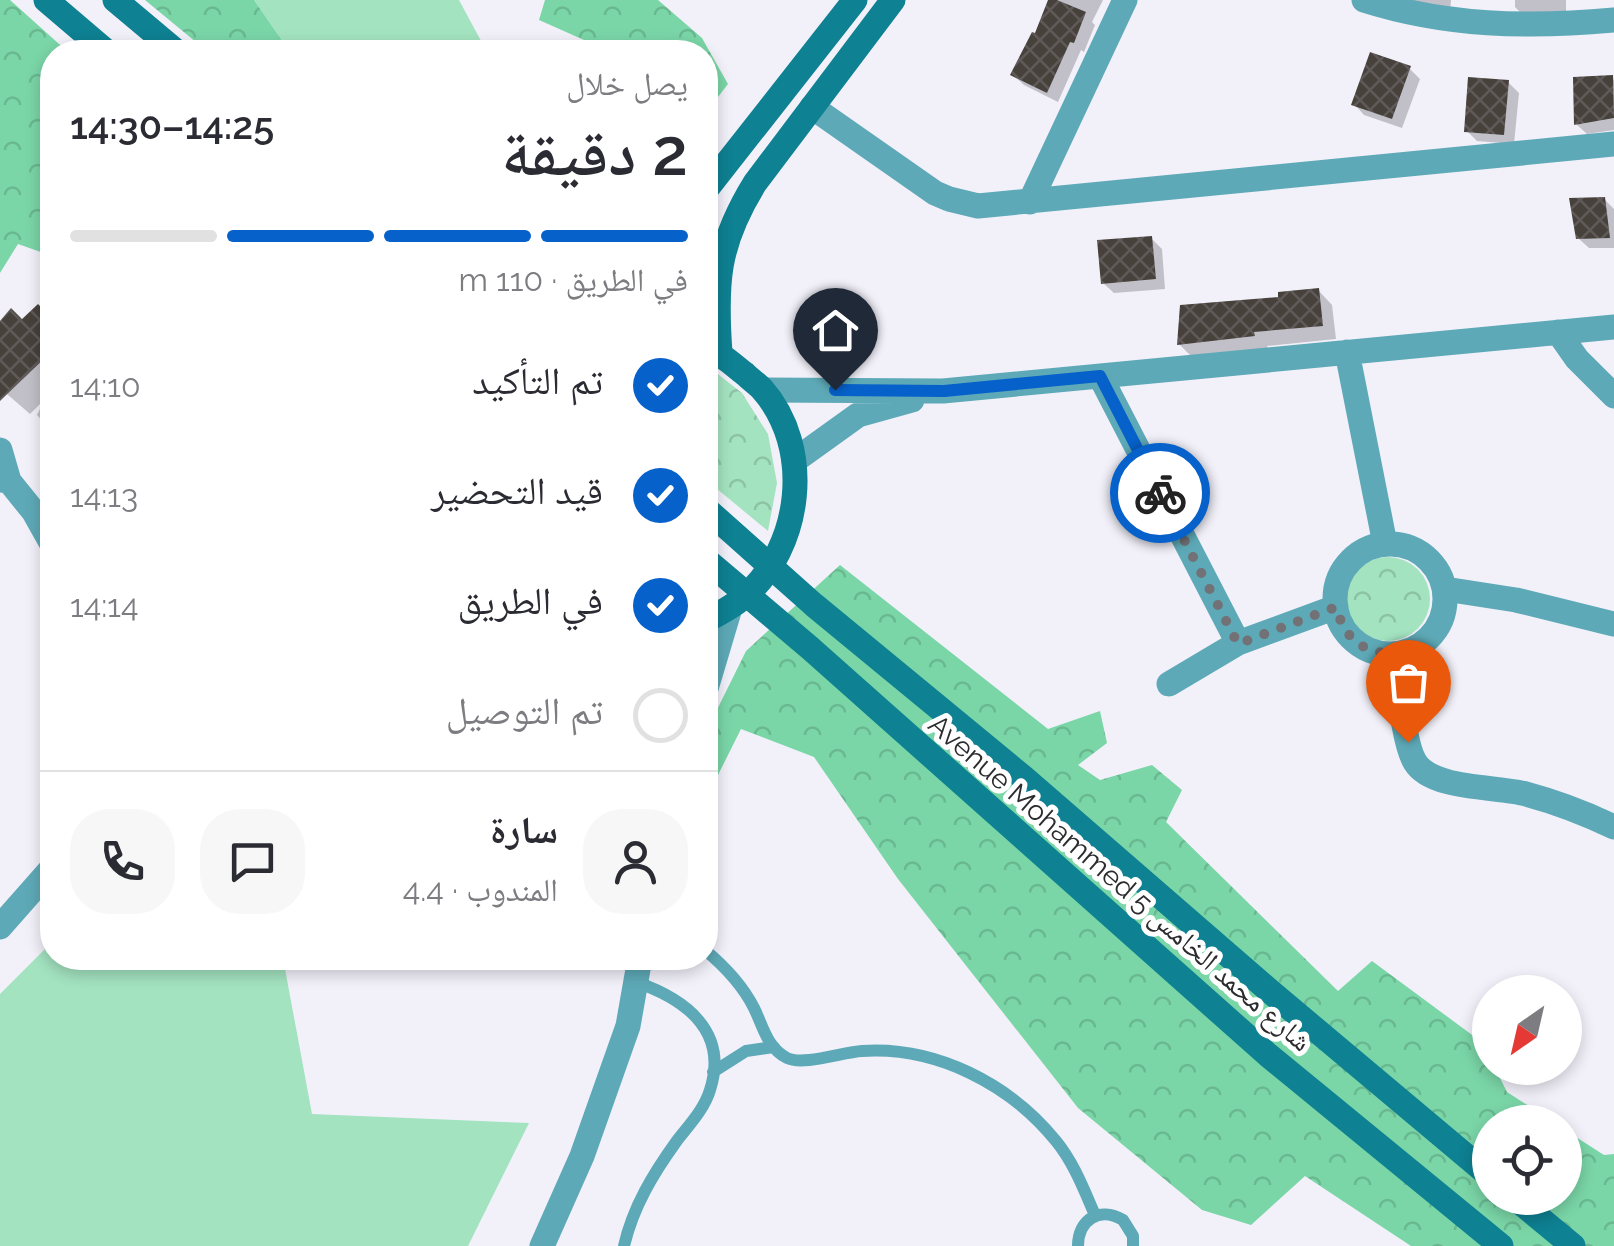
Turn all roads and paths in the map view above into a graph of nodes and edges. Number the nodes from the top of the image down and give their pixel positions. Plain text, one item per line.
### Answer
1 (46, 0) edge
2 (115, 0) edge
3 (855, 0) edge
4 (894, 0) edge
5 (1125, 0) edge
6 (1364, 0) edge
7 (1614, 20) edge
8 (92, 40) edge
9 (163, 40) edge
10 (812, 107) junction
11 (1614, 144) edge
12 (718, 174) edge
13 (1030, 202) junction
14 (718, 290) edge
15 (1614, 327) edge
16 (1558, 332) junction
17 (1347, 352) junction
18 (718, 355) edge
19 (1100, 376) junction
20 (763, 390) junction
21 (944, 391) junction
22 (1614, 396) edge
23 (0, 450) edge
24 (794, 461) junction
25 (5, 480) edge
26 (718, 519) edge
27 (40, 523) edge
28 (1385, 544) junction
29 (772, 566) junction
30 (718, 576) edge
31 (1445, 589) junction
32 (738, 601) junction
33 (1336, 607) junction
34 (718, 613) edge
35 (1614, 624) edge
36 (1238, 644) junction
37 (1394, 654) junction
38 (718, 656) edge
39 (1169, 684) dead end
40 (1614, 827) edge
41 (40, 882) edge
42 (0, 927) edge
43 (718, 963) edge
44 (638, 970) edge
45 (774, 1046) junction
46 (713, 1072) junction
47 (1472, 1161) edge
48 (1096, 1215) junction
49 (1536, 1215) edge
50 (542, 1246) edge
51 (624, 1246) edge
52 (1078, 1246) edge
53 (1133, 1246) edge
54 (1501, 1246) edge
55 (1573, 1246) edge

1 - 8 main road
2 - 9 main road
3 - 12 main road
4 - 10 main road
5 - 13 street
6 - 7 street
10 - 13 street
10 - 14 main road
11 - 13 street
15 - 16 street
16 - 17 street
16 - 22 street
17 - 19 street
17 - 28 street
18 - 20 main road
19 - 21 street
19 - 36 street
20 - 21 street
20 - 24 main road
21 - 24 street
23 - 25 street
24 - 29 main road
25 - 27 street
26 - 29 main road, Avenue Mohammed 5 شارع محمد الخامس
28 - 31 street
28 - 33 street
29 - 32 main road
29 - 47 main road, Avenue Mohammed 5 شارع محمد الخامس
30 - 32 main road, Avenue Mohammed 5 شارع محمد الخامس
31 - 35 street
31 - 37 street
32 - 34 main road
32 - 38 street
32 - 54 main road, Avenue Mohammed 5 شارع محمد الخامس
33 - 36 street
33 - 37 street
36 - 39 street
37 - 40 street
41 - 42 street
43 - 45 lane
44 - 46 lane
44 - 50 street
45 - 46 lane
45 - 48 lane
46 - 51 lane
48 - 52 lane
48 - 53 lane
49 - 55 main road

